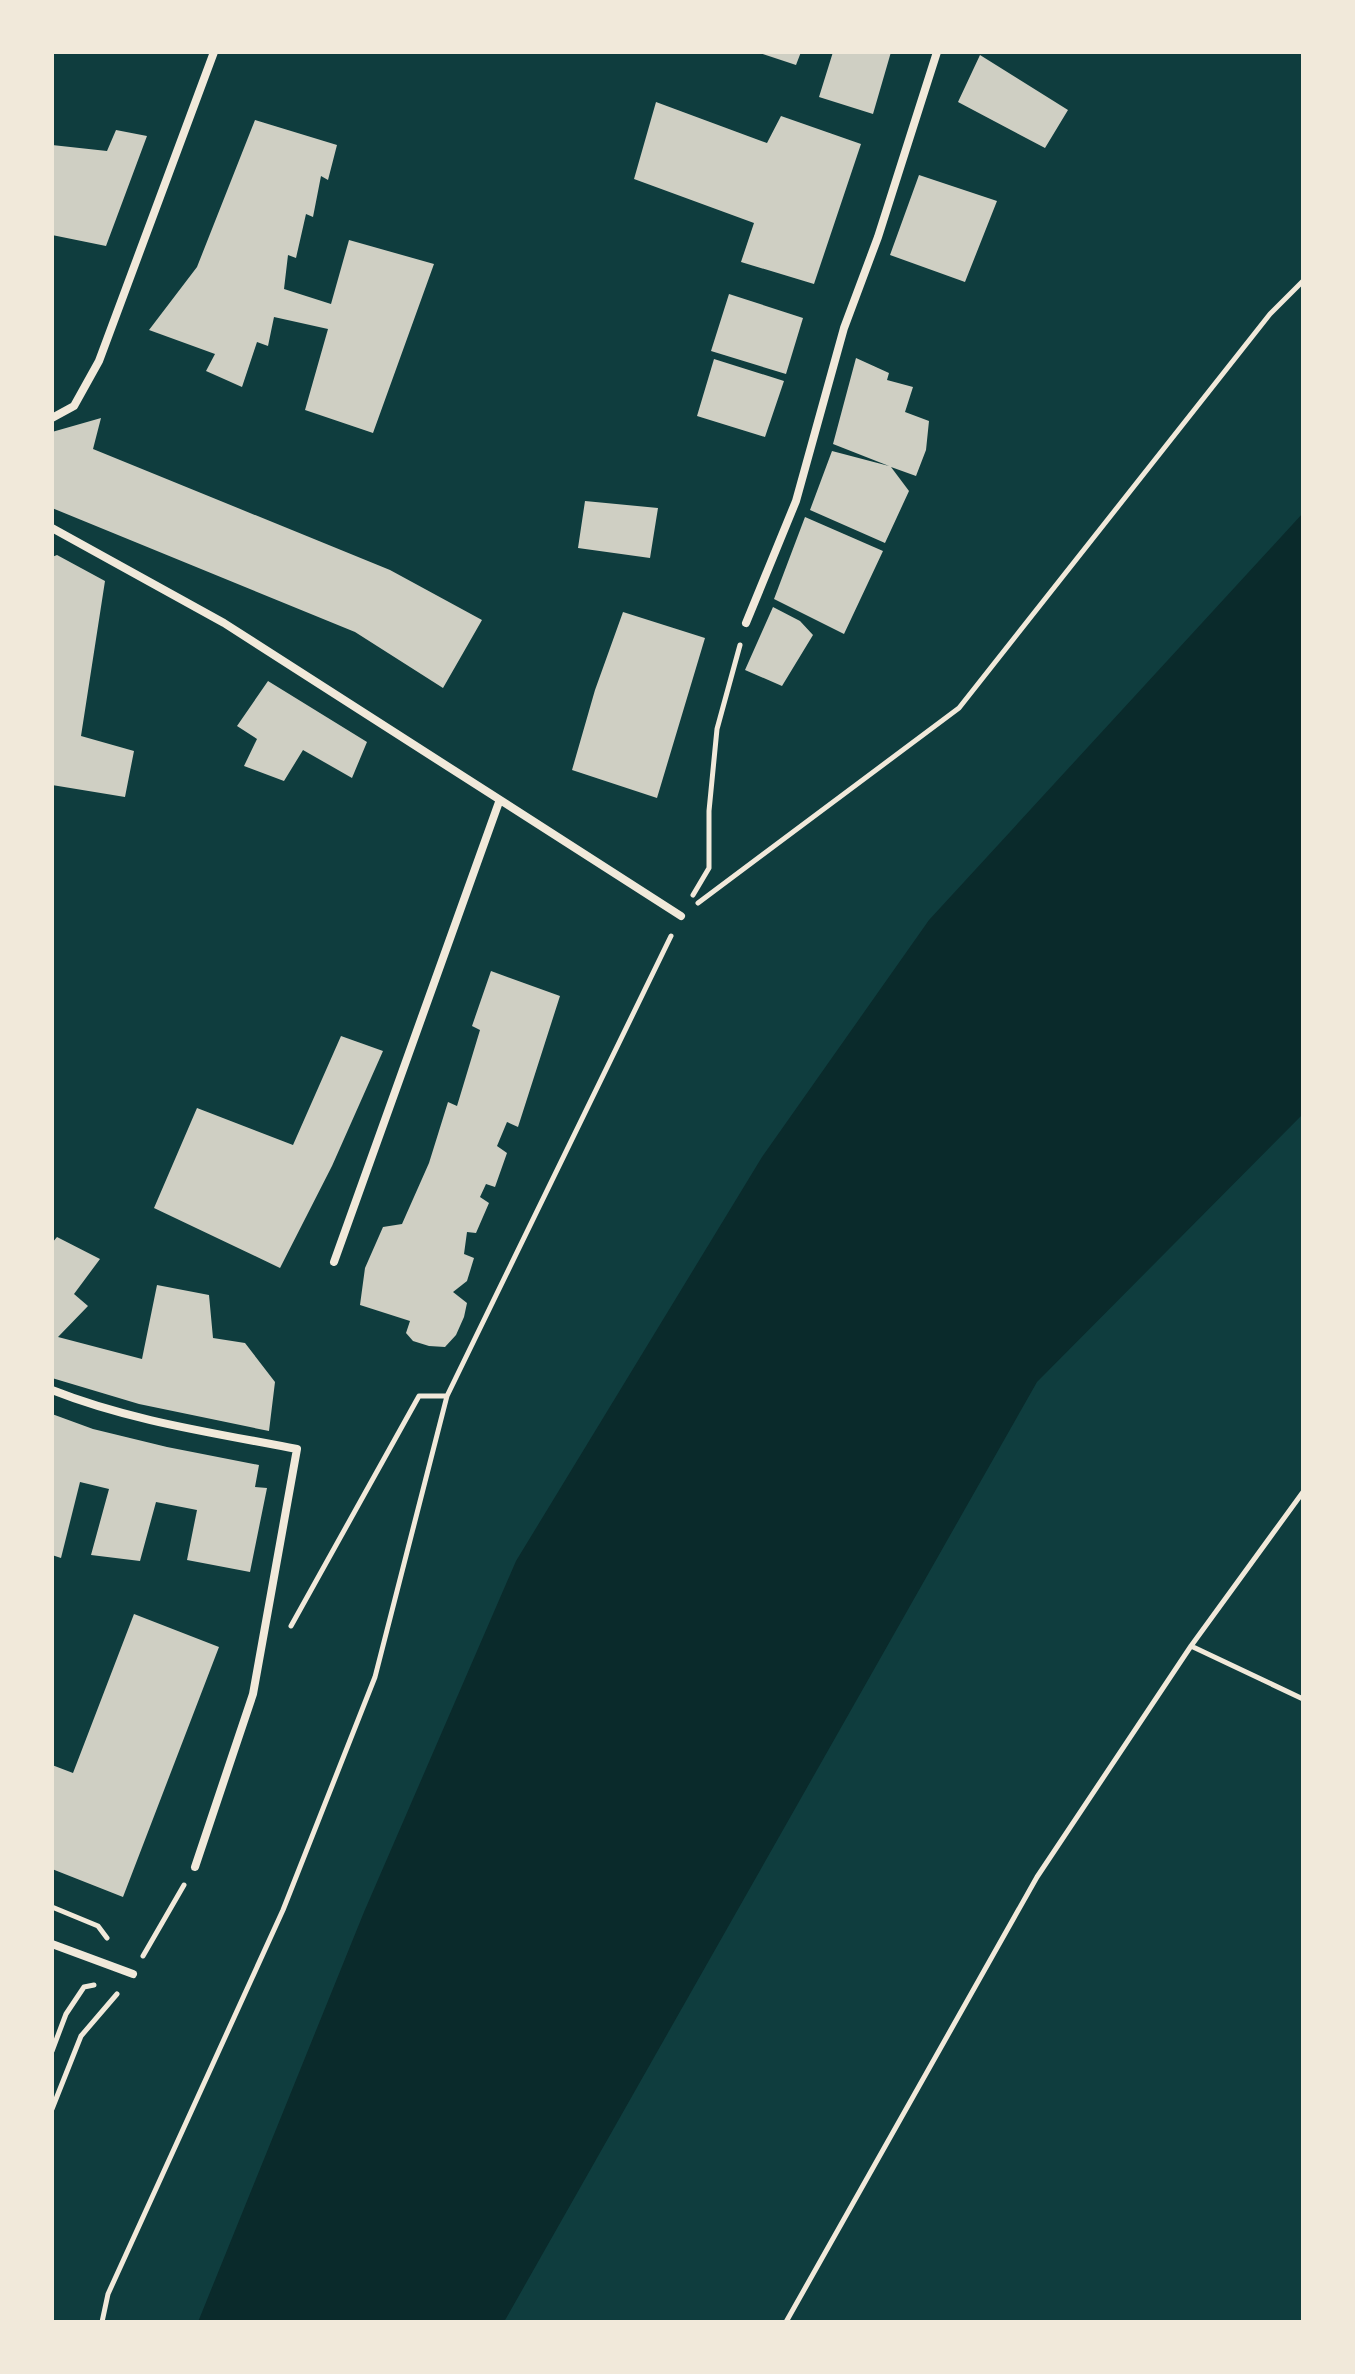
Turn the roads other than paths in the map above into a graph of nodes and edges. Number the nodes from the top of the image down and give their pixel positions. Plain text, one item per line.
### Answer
1 (214, 52) edge
2 (937, 52) edge
3 (52, 418) edge
4 (52, 528) edge
5 (746, 623) road end
6 (499, 802) junction
7 (681, 916) road end
8 (334, 1262) dead end
9 (52, 1390) edge
10 (195, 1867) road end
11 (52, 1944) edge
12 (133, 1974) road end

1 - 3 street
2 - 5 street
4 - 6 street
6 - 7 street
6 - 8 street
9 - 10 street
11 - 12 street

